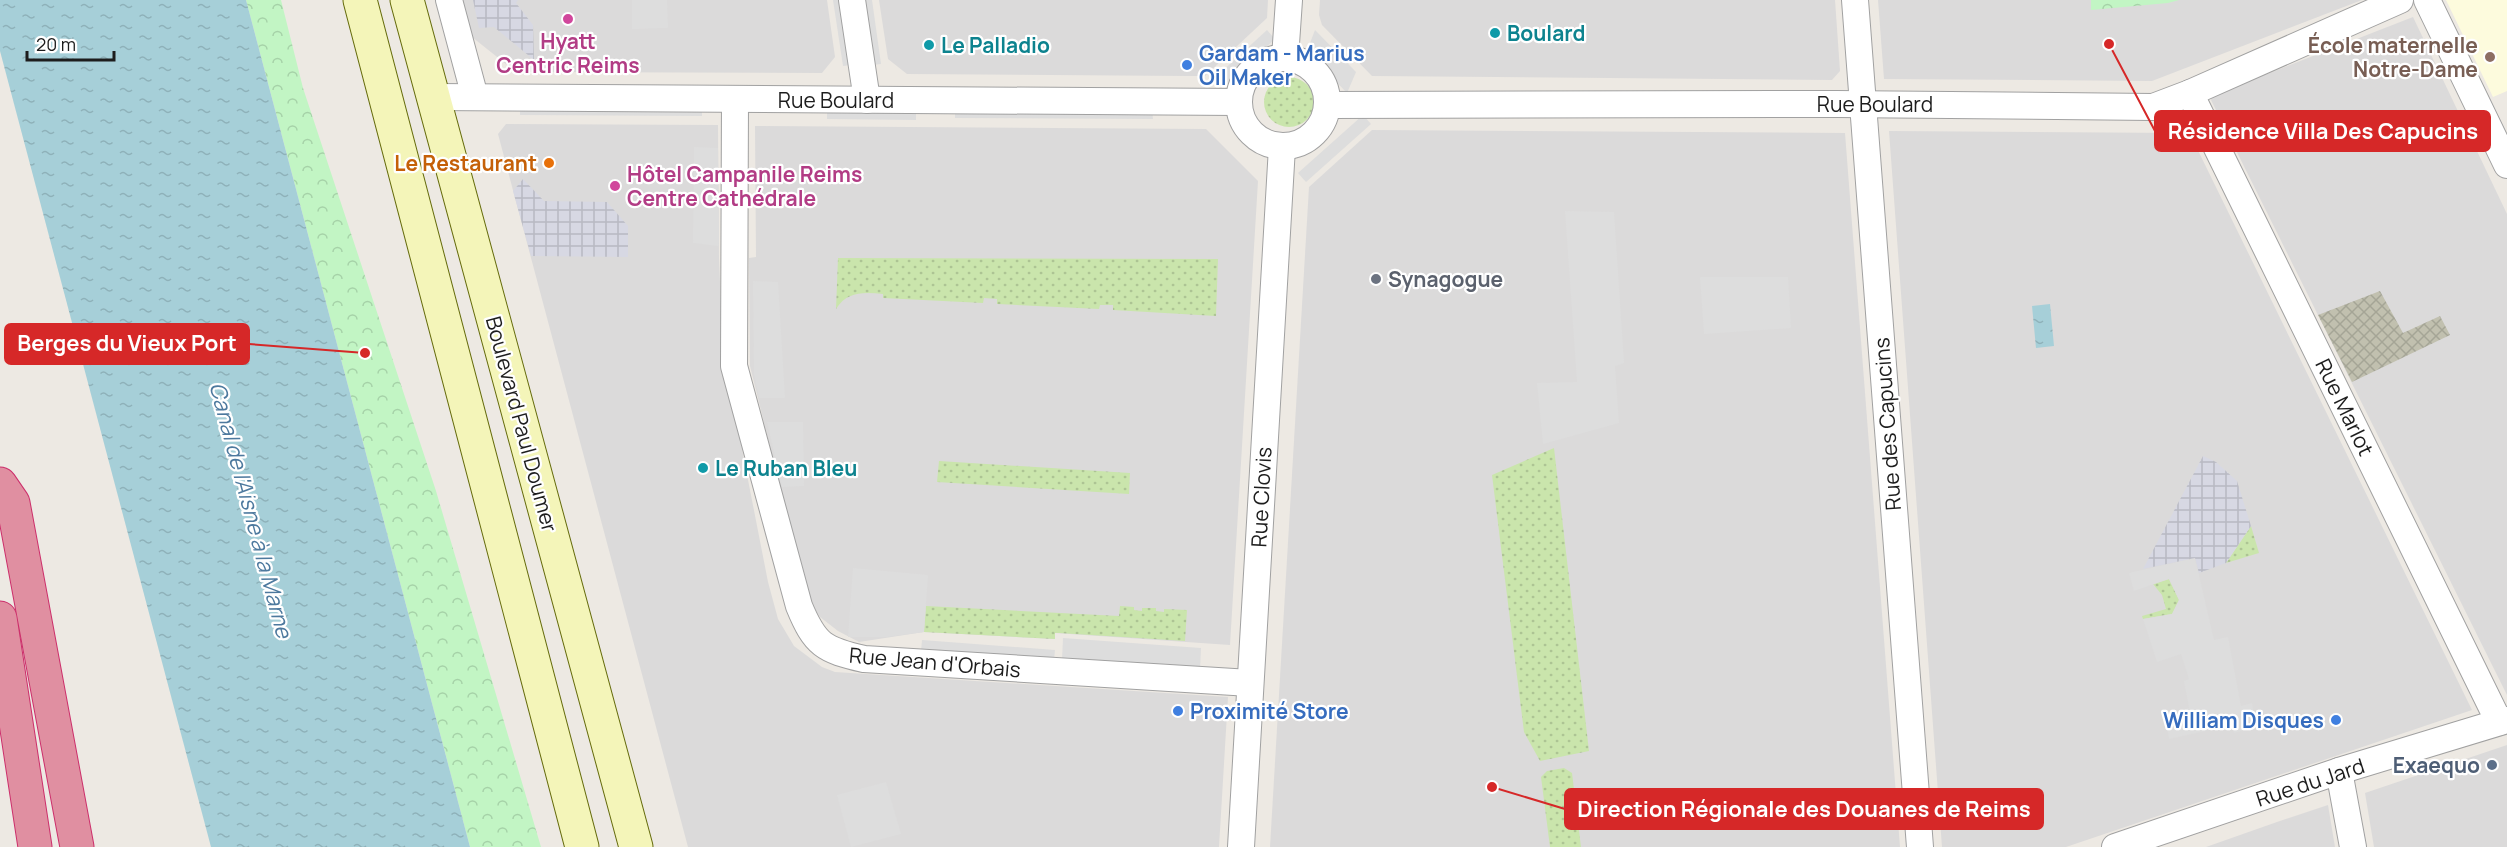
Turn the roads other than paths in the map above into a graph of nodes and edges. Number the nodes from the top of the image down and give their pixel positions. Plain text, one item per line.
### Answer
1 (360, 0) edge
2 (407, 0) edge
3 (448, 0) edge
4 (852, 0) edge
5 (1289, 0) edge
6 (1855, 0) edge
7 (2400, 0) edge
8 (2427, 0) edge
9 (1285, 58) junction
10 (2190, 93) junction
11 (434, 97) junction
12 (475, 97) junction
13 (735, 99) junction
14 (867, 100) junction
15 (1239, 102) junction
16 (1862, 104) junction
17 (1328, 105) junction
18 (1282, 147) junction
19 (2507, 165) edge
20 (0, 484) edge
21 (0, 618) edge
22 (1250, 683) junction
23 (2503, 721) edge
24 (2340, 771) junction
25 (35, 847) edge
26 (77, 847) edge
27 (582, 847) edge
28 (636, 847) edge
29 (1241, 847) edge
30 (1920, 847) edge
31 (2115, 847) edge
32 (2353, 847) edge

1 - 27 main road
2 - 11 main road, Boulevard Paul Doumer
3 - 12 street
4 - 14 street
5 - 9 street
6 - 16 street, Rue des Capucins
7 - 10 street, Rue Boulard
8 - 19 street
9 - 15 street
9 - 17 street
10 - 16 street, Rue Boulard
10 - 23 street, Rue Marlot
11 - 12 street, Rue Boulard
11 - 28 main road, Boulevard Paul Doumer
12 - 13 street, Rue Boulard
13 - 14 street, Rue Boulard
13 - 22 street, Rue Jean d'Orbais
14 - 15 street, Rue Boulard
15 - 18 street
16 - 17 street, Rue Boulard
16 - 30 street, Rue des Capucins
17 - 18 street
18 - 22 street, Rue Clovis
20 - 26 highway
21 - 25 highway
22 - 29 street, Rue Clovis
23 - 24 street, Rue du Jard
24 - 31 street, Rue du Jard
24 - 32 street

